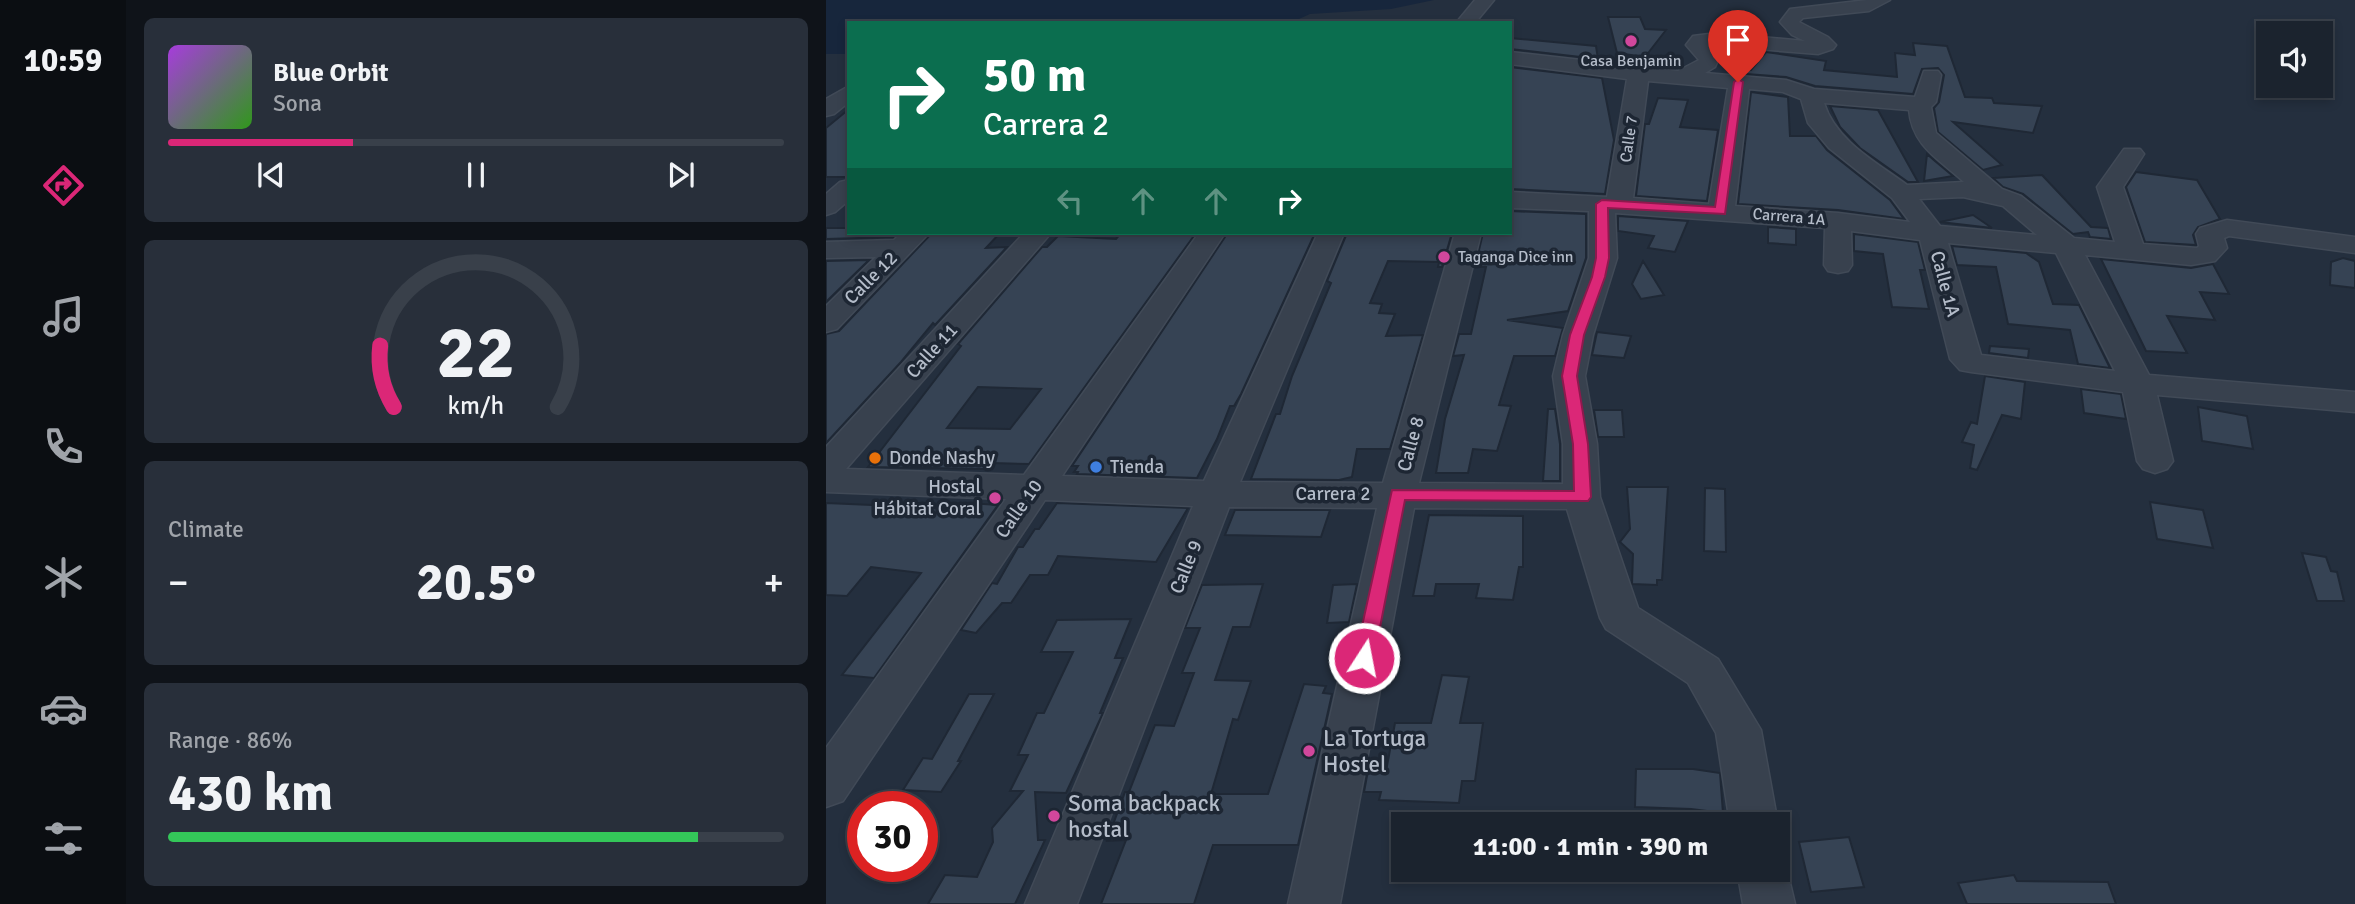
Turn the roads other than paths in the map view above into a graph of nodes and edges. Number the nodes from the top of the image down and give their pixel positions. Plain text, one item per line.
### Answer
1 (1485, 0) edge
2 (1881, 0) edge
3 (1467, 21) edge
4 (1512, 58) edge
5 (1638, 74) junction
6 (1931, 75) dead end
7 (1682, 77) junction
8 (1738, 82) junction
9 (826, 88) edge
10 (847, 91) edge
11 (1806, 92) junction
12 (847, 93) edge
13 (1920, 104) junction
14 (826, 109) edge
15 (2132, 155) dead end
16 (1901, 193) junction
17 (1993, 194) junction
18 (1512, 200) edge
19 (1610, 204) junction
20 (1721, 211) junction
21 (1838, 220) junction
22 (1931, 233) junction
23 (1036, 235) edge
24 (1211, 235) edge
25 (1330, 235) edge
26 (1467, 235) edge
27 (909, 240) edge
28 (2066, 245) junction
29 (2355, 245) edge
30 (826, 250) edge
31 (2131, 250) junction
32 (1838, 265) dead end
33 (826, 323) edge
34 (2138, 384) junction
35 (2355, 402) edge
36 (2155, 461) dead end
37 (826, 469) edge
38 (826, 480) edge
39 (1036, 486) junction
40 (1216, 494) junction
41 (1398, 494) junction
42 (1582, 497) junction
43 (826, 786) edge
44 (1752, 812) edge
45 (1764, 882) edge
46 (1051, 904) edge
47 (1314, 904) edge
48 (1769, 904) edge

1 - 3 street
2 - 7 street
4 - 5 street
5 - 7 street
5 - 19 street, Calle 7
6 - 13 street
7 - 8 street
8 - 11 street
8 - 20 street
9 - 10 street
11 - 13 street
11 - 16 street, Calle 1A
12 - 14 street
13 - 17 street
15 - 31 street
16 - 17 street
16 - 22 street, Calle 1A
17 - 28 street
18 - 19 street, Carrera 1A
19 - 20 street, Carrera 1A
19 - 42 street
20 - 21 street, Carrera 1A
21 - 22 street, Carrera 1A
21 - 32 street
22 - 28 street, Carrera 1A
22 - 34 street, Calle 1A
23 - 37 street, Calle 11
24 - 39 street, Calle 10
25 - 40 street, Calle 9
26 - 41 street, Calle 8
27 - 30 street
27 - 33 street, Calle 12
28 - 31 street, Carrera 1A
28 - 34 street
29 - 31 street, Carrera 1A
34 - 35 street
34 - 36 street
38 - 39 street, Carrera 2
39 - 40 street, Carrera 2
39 - 43 street, Calle 10
40 - 41 street, Carrera 2
40 - 46 street, Calle 9
41 - 42 street, Carrera 2
41 - 47 street, Calle 8
42 - 44 street
45 - 48 street

